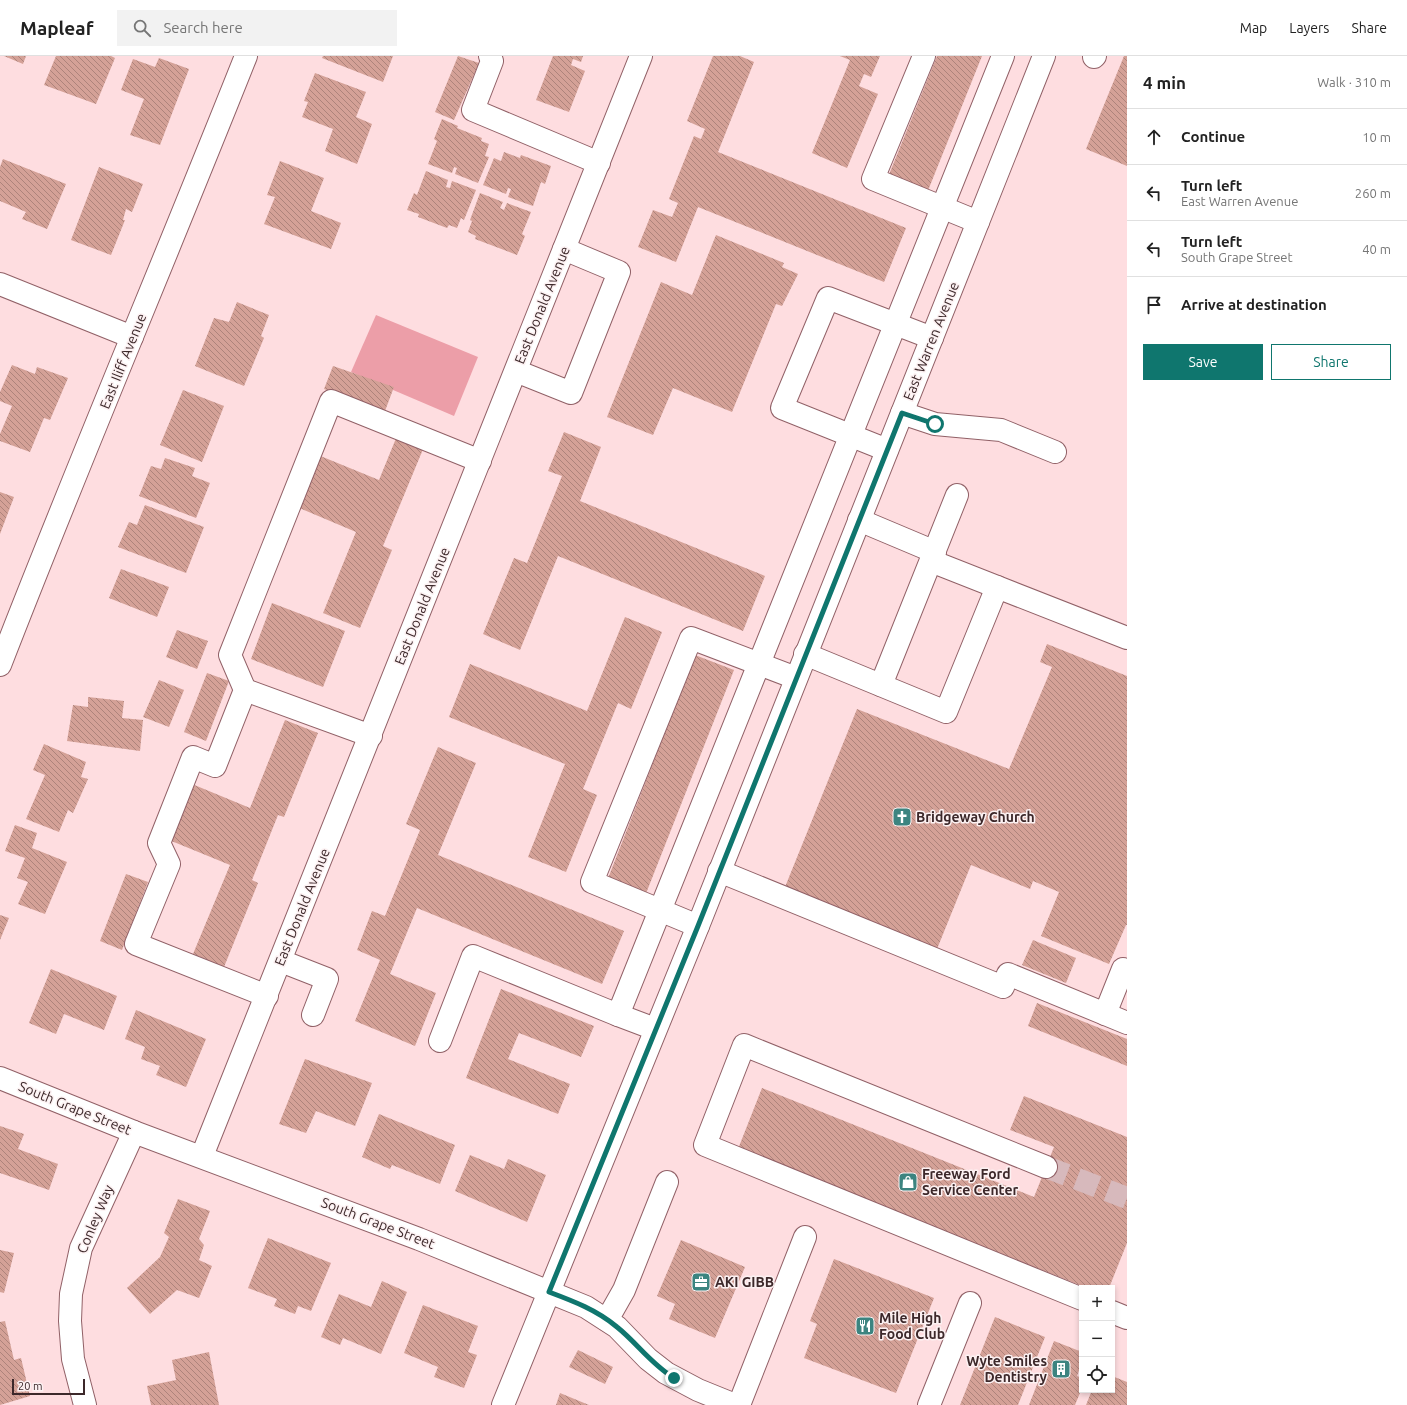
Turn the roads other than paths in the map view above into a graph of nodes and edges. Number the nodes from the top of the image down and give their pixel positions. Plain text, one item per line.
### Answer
1 (246, 56) edge
2 (490, 56) edge
3 (641, 56) edge
4 (924, 56) edge
5 (1003, 56) edge
6 (1044, 56) edge
7 (599, 163) junction
8 (942, 208) junction
9 (978, 222) junction
10 (564, 249) junction
11 (0, 284) edge
12 (895, 324) junction
13 (132, 337) junction
14 (932, 338) junction
15 (516, 371) junction
16 (902, 413) junction
17 (851, 435) junction
18 (887, 450) junction
19 (1055, 452) dead end
20 (480, 461) junction
21 (957, 495) dead end
22 (859, 520) junction
23 (933, 556) junction
24 (997, 587) junction
25 (1127, 637) edge
26 (3, 651) edge
27 (805, 654) junction
28 (759, 664) junction
29 (796, 678) junction
30 (881, 685) junction
31 (245, 690) junction
32 (371, 736) junction
33 (719, 871) junction
34 (660, 910) junction
35 (698, 926) junction
36 (281, 961) junction
37 (1127, 970) edge
38 (267, 996) junction
39 (1105, 1014) junction
40 (313, 1015) dead end
41 (618, 1015) junction
42 (1127, 1023) edge
43 (655, 1029) junction
44 (440, 1041) dead end
45 (0, 1078) edge
46 (134, 1132) junction
47 (202, 1156) junction
48 (1046, 1167) tunnel mouth
49 (666, 1182) dead end
50 (805, 1237) dead end
51 (549, 1292) junction
52 (1079, 1298) edge
53 (970, 1303) dead end
54 (1115, 1313) edge
55 (1127, 1318) edge
56 (607, 1320) junction
57 (85, 1405) edge
58 (503, 1405) edge
59 (735, 1405) edge
60 (738, 1405) edge
61 (929, 1405) edge

1 - 13 street, East Iliff Avenue
2 - 7 street
3 - 7 street, East Donald Avenue
4 - 8 street
5 - 8 street
6 - 9 street, East Warren Avenue
7 - 10 street, East Donald Avenue
8 - 9 street
8 - 12 street
9 - 14 street, East Warren Avenue
10 - 15 street, East Donald Avenue
10 - 15 street
11 - 13 street
12 - 14 street
12 - 17 street
12 - 17 street
13 - 26 street, East Iliff Avenue
14 - 16 street, East Warren Avenue
15 - 20 street, East Donald Avenue
16 - 18 street, East Warren Avenue
16 - 19 street
17 - 18 street
17 - 28 street
18 - 22 street, East Warren Avenue
20 - 31 street
20 - 32 street, East Donald Avenue
21 - 23 street
22 - 23 street
22 - 27 street, East Warren Avenue
23 - 24 street
23 - 30 street
24 - 25 street
24 - 30 street
27 - 29 street, East Warren Avenue
27 - 30 street
28 - 29 street
28 - 34 street
28 - 34 street
29 - 33 street, East Warren Avenue
31 - 32 street
31 - 38 street
32 - 36 street, East Donald Avenue
33 - 35 street, East Warren Avenue
33 - 39 street
34 - 35 street
34 - 41 street
35 - 43 street, East Warren Avenue
36 - 38 street, East Donald Avenue
36 - 40 street
37 - 39 street
38 - 47 street, East Donald Avenue
39 - 42 street
41 - 43 street
41 - 44 street
43 - 51 street, East Warren Avenue
45 - 46 street, South Grape Street
46 - 47 street, South Grape Street
46 - 57 street, Conley Way
47 - 51 street, South Grape Street
48 - 52 street
49 - 56 street
50 - 60 street
51 - 56 street, South Grape Street
51 - 58 street, East Warren Avenue
53 - 61 street
54 - 55 street
56 - 59 street, South Grape Street

